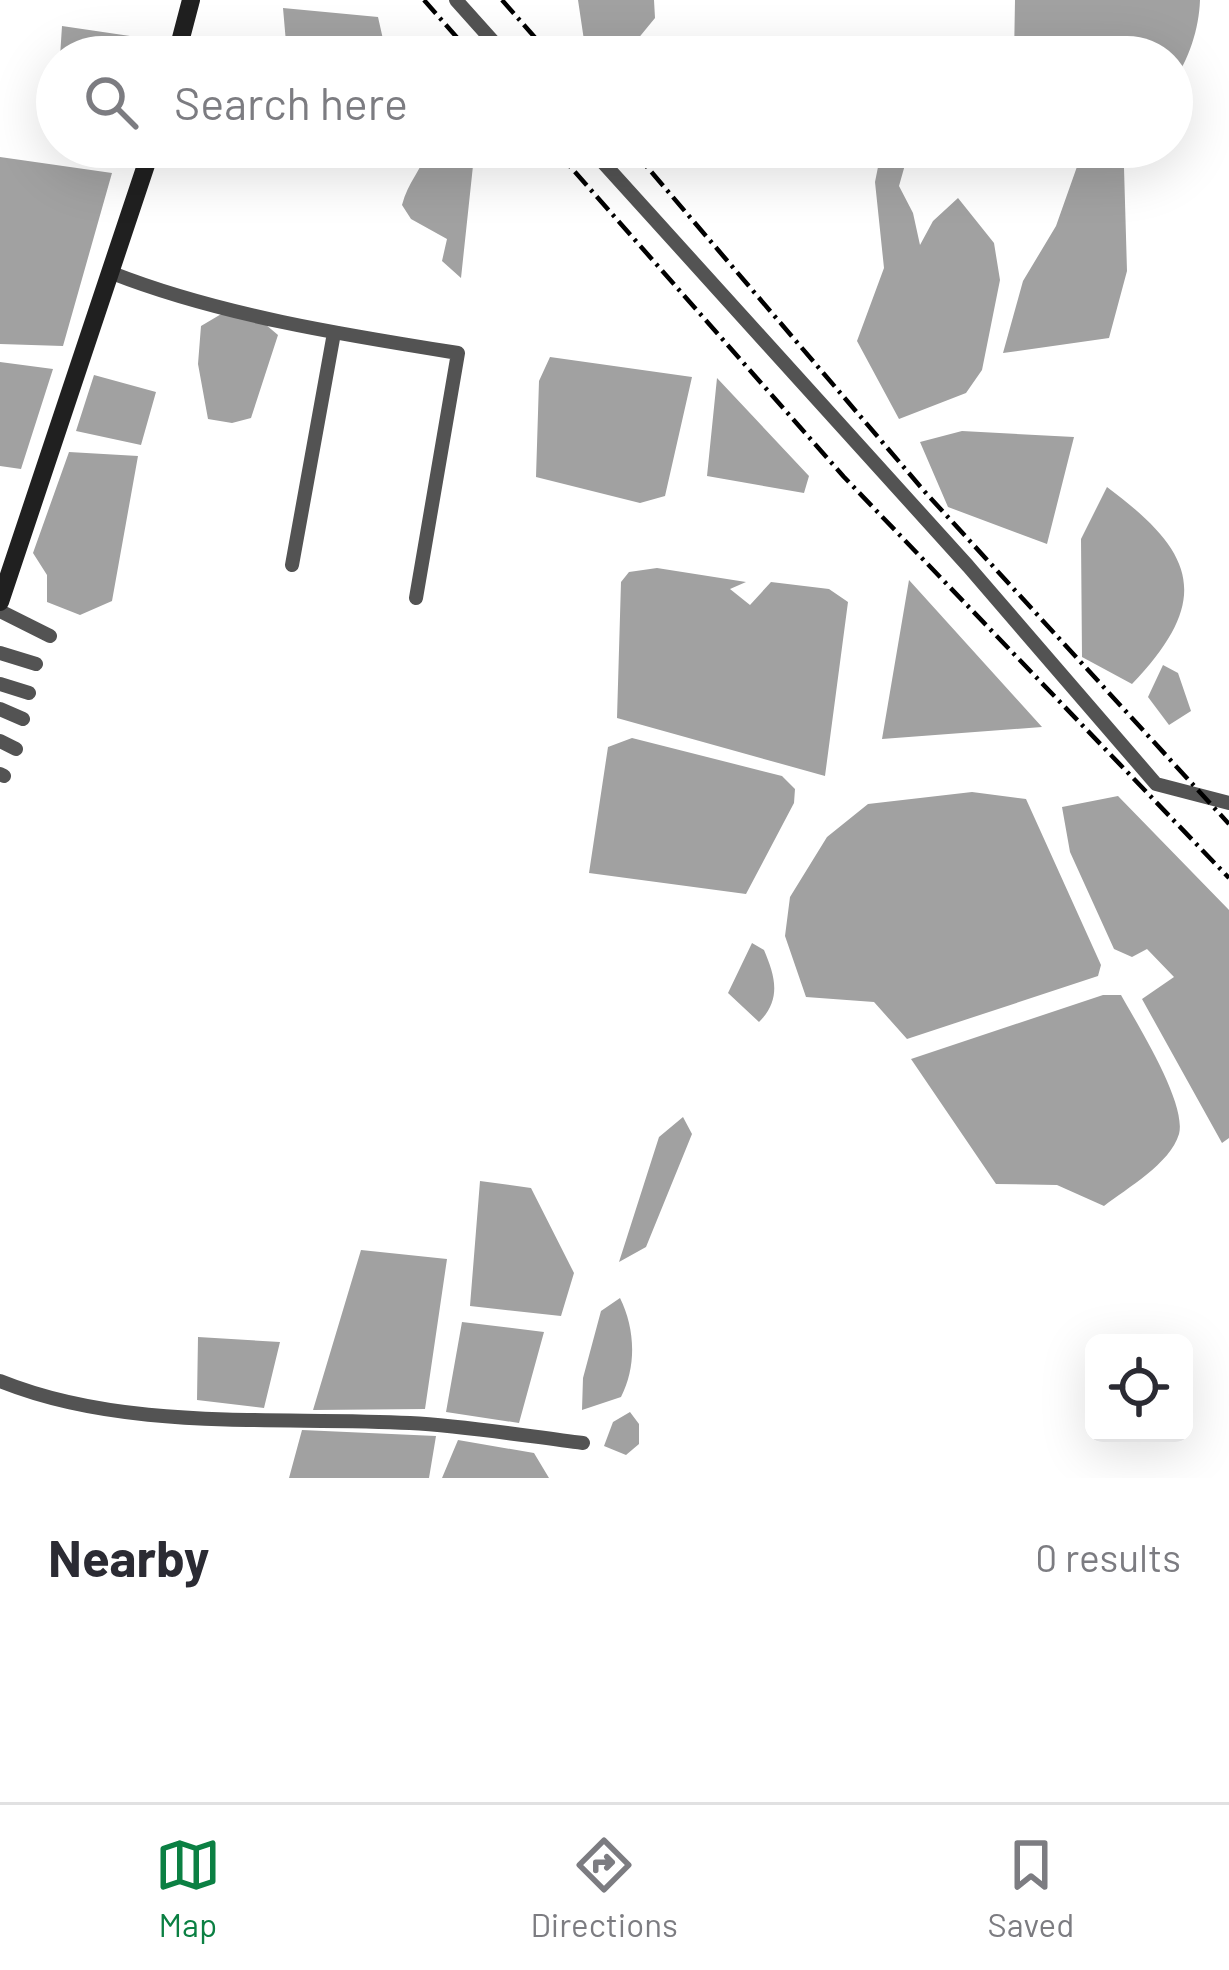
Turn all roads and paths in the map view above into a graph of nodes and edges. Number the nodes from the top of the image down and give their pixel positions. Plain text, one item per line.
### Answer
1 (191, 0) edge
2 (456, 0) edge
3 (182, 36) edge
4 (488, 36) edge
5 (145, 168) edge
6 (608, 168) edge
7 (112, 273) junction
8 (334, 333) junction
9 (292, 565) dead end
10 (416, 598) dead end
11 (0, 606) edge
12 (50, 636) dead end
13 (0, 653) edge
14 (36, 664) dead end
15 (0, 684) edge
16 (28, 693) dead end
17 (0, 709) edge
18 (23, 718) dead end
19 (0, 741) edge
20 (16, 749) dead end
21 (1229, 802) edge
22 (0, 1381) edge
23 (583, 1443) dead end

1 - 3 main road
2 - 4 street
5 - 7 main road
6 - 21 street
7 - 8 street
7 - 11 main road
8 - 9 street
8 - 10 street
11 - 12 street
13 - 14 street
15 - 16 street
17 - 18 street
19 - 20 street
22 - 23 street

